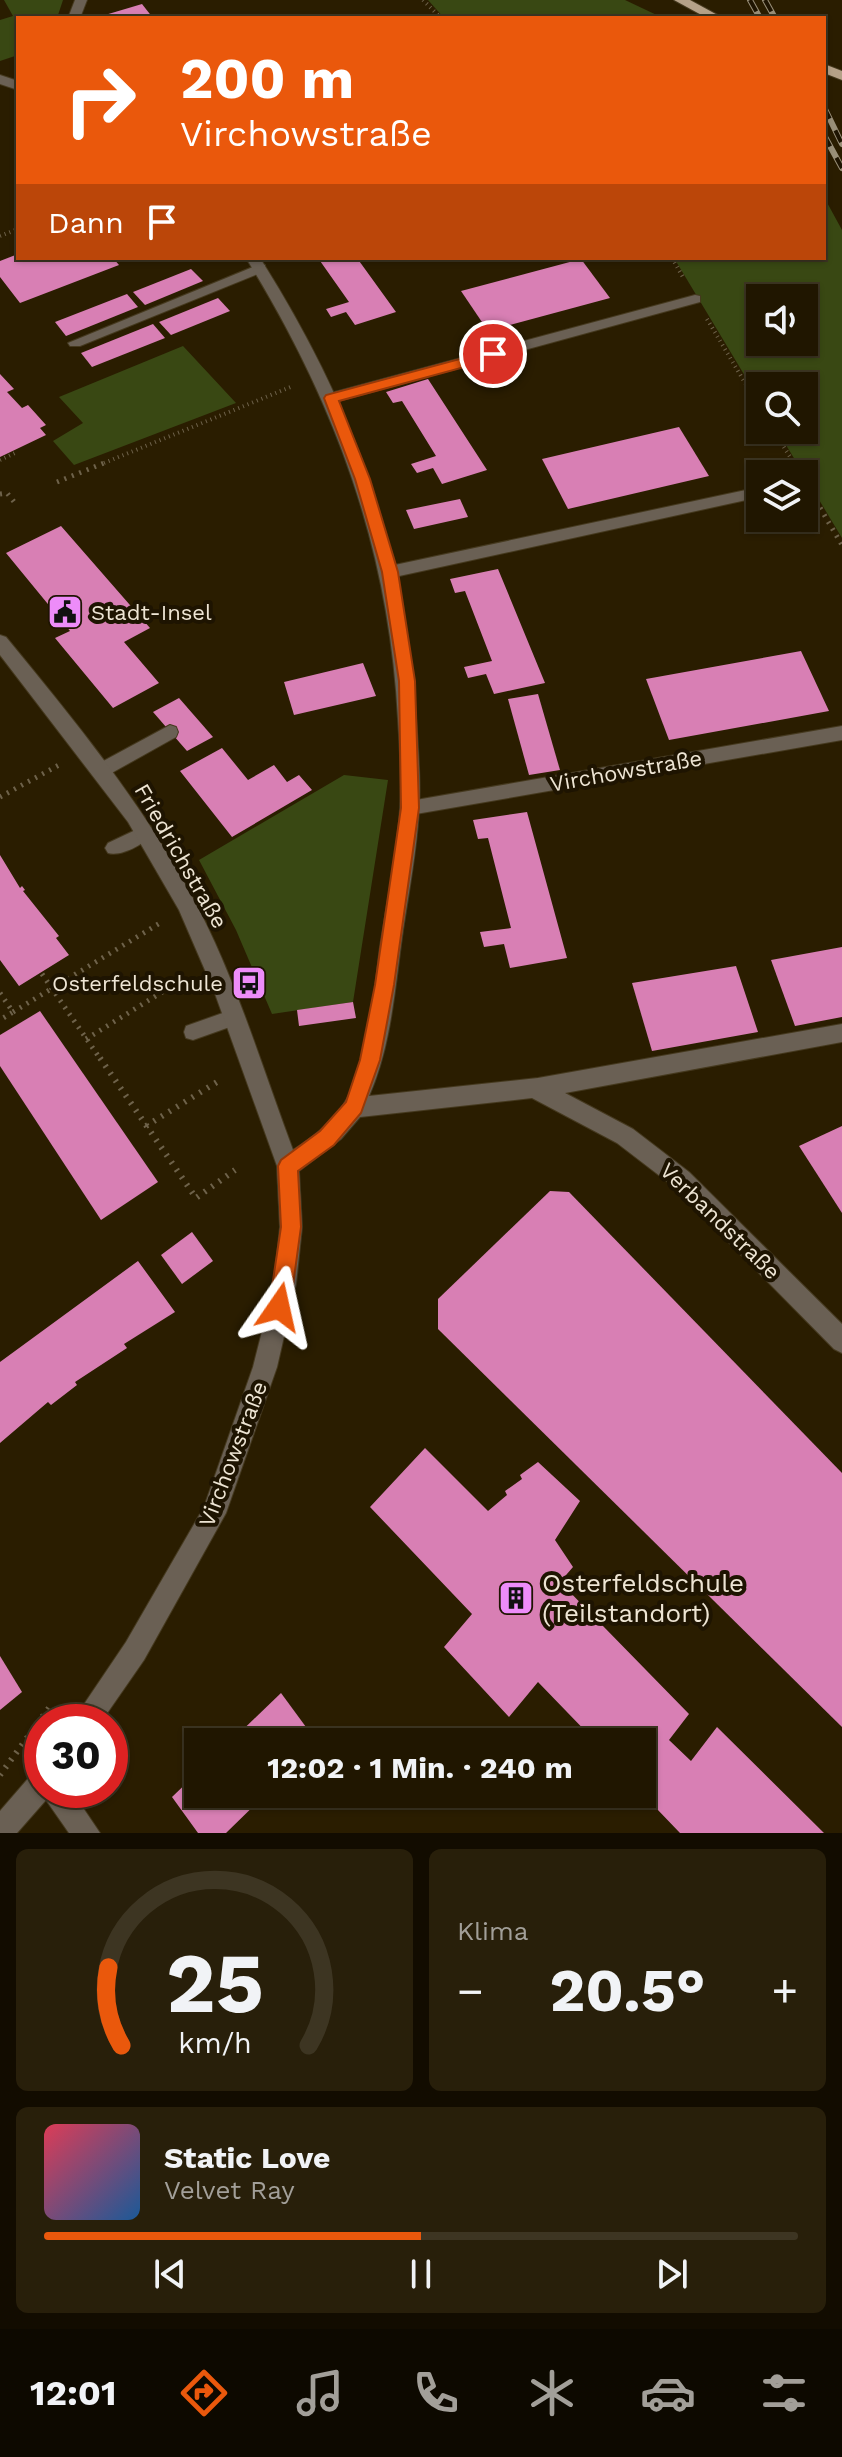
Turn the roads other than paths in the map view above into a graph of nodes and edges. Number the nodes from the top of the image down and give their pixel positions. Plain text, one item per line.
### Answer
1 (680, 0) edge
2 (713, 16) edge
3 (256, 263) edge
4 (695, 299) road end
5 (75, 343) dead end
6 (331, 398) junction
7 (746, 495) edge
8 (390, 572) junction
9 (0, 642) edge
10 (170, 732) dead end
11 (842, 733) edge
12 (102, 770) junction
13 (410, 808) junction
14 (144, 833) junction
15 (114, 848) dead end
16 (234, 1017) junction
17 (193, 1032) dead end
18 (842, 1033) edge
19 (536, 1089) junction
20 (354, 1107) junction
21 (288, 1166) junction
22 (842, 1341) edge
23 (98, 1704) edge
24 (24, 1805) edge
25 (68, 1808) edge
26 (0, 1832) edge
27 (86, 1833) edge

1 - 2 main road
3 - 5 lane
3 - 6 street
4 - 6 lane
6 - 8 street
7 - 8 lane
8 - 13 street
9 - 12 street, Friedrichstraße
10 - 12 lane
11 - 13 lane, Virchowstraße
12 - 14 street, Friedrichstraße
13 - 20 street
14 - 15 lane
14 - 16 street, Friedrichstraße
16 - 17 lane
16 - 21 street, Friedrichstraße
18 - 19 street
19 - 20 street
19 - 22 street, Verbandstraße
20 - 21 street
21 - 23 street, Virchowstraße
24 - 26 street
25 - 27 street

